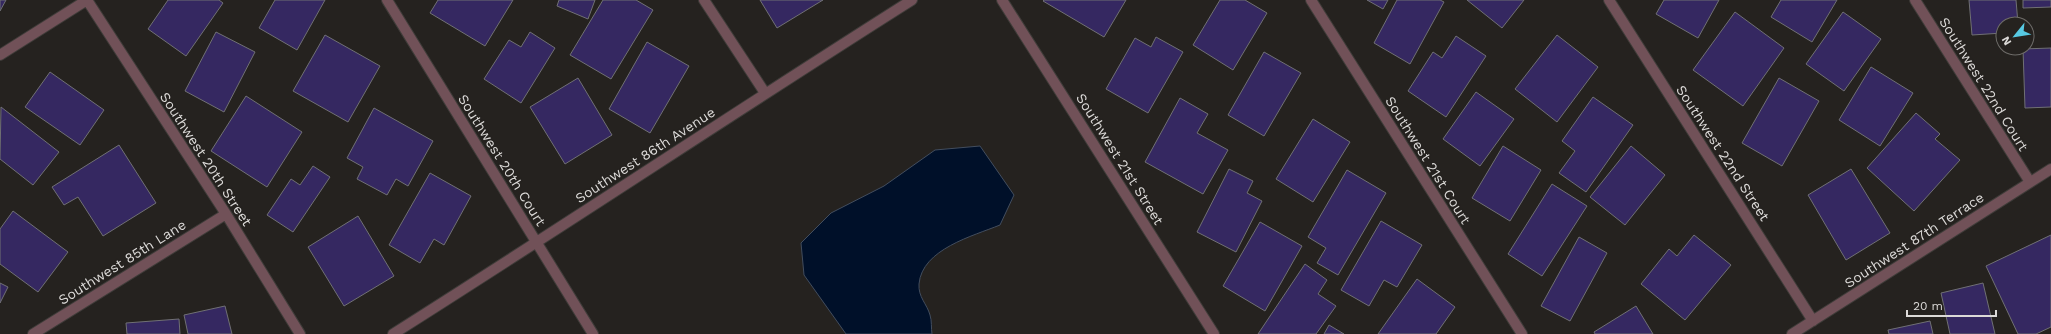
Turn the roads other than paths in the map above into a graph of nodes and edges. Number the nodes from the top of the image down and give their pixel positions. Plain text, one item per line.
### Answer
1 (87, 0) edge
2 (387, 0) edge
3 (704, 0) edge
4 (912, 0) edge
5 (1002, 0) edge
6 (1311, 0) edge
7 (1608, 0) edge
8 (1915, 0) edge
9 (0, 54) edge
10 (765, 93) junction
11 (2051, 169) edge
12 (2030, 182) junction
13 (226, 214) junction
14 (536, 243) junction
15 (1813, 321) junction
16 (33, 334) edge
17 (300, 334) edge
18 (393, 334) edge
19 (594, 334) edge
20 (1214, 334) edge
21 (1522, 334) edge
22 (1792, 334) edge

1 - 9 street
1 - 13 street, Southwest 20th Street
2 - 14 street, Southwest 20th Court
3 - 10 street
4 - 10 street, Southwest 86th Avenue
5 - 20 street, Southwest 21st Street
6 - 21 street, Southwest 21st Court
7 - 15 street, Southwest 22nd Street
8 - 12 street, Southwest 22nd Court
10 - 14 street, Southwest 86th Avenue
11 - 12 street, Southwest 87th Terrace
12 - 15 street, Southwest 87th Terrace
13 - 16 street, Southwest 85th Lane
13 - 17 street, Southwest 20th Street
14 - 18 street, Southwest 86th Avenue
14 - 19 street, Southwest 20th Court
15 - 22 street, Southwest 87th Terrace

